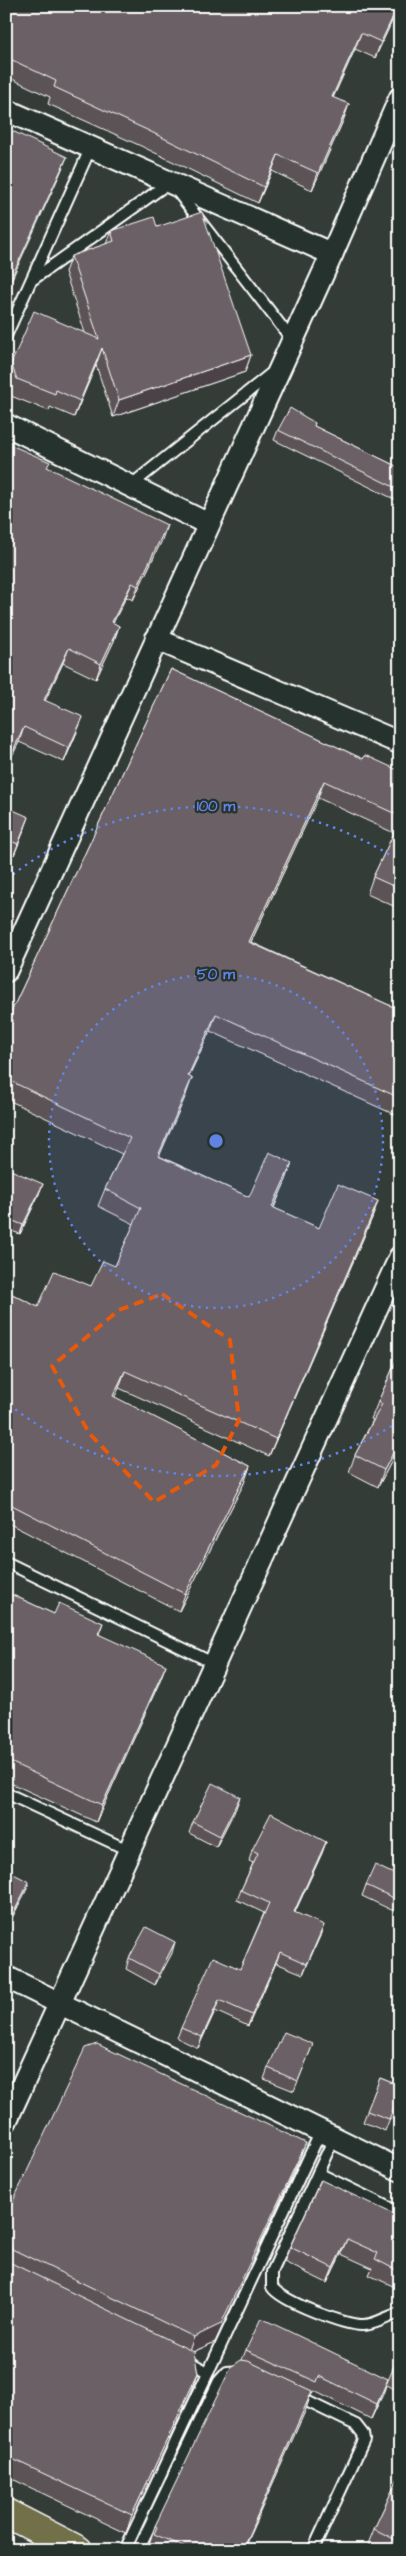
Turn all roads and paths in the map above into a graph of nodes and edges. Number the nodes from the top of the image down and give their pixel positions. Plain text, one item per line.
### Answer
1 (400, 98) edge
2 (6, 110) edge
3 (91, 146) junction
4 (170, 182) junction
5 (332, 254) junction
6 (32, 280) junction
7 (6, 336) edge
8 (292, 340) junction
9 (280, 367) junction
10 (6, 425) edge
11 (130, 486) junction
12 (208, 524) junction
13 (156, 639) junction
14 (400, 743) edge
15 (11, 947) edge
16 (6, 971) edge
17 (400, 1257) edge
18 (6, 1562) edge
19 (214, 1664) junction
20 (6, 1793) edge
21 (130, 1852) junction
22 (6, 1977) edge
23 (61, 2002) junction
24 (6, 2121) edge
25 (327, 2135) junction
26 (400, 2170) edge
27 (318, 2173) junction
28 (400, 2213) edge
29 (400, 2313) edge
30 (173, 2354) edge
31 (208, 2372) junction
32 (253, 2376) edge
33 (287, 2392) edge
34 (6, 2514) edge
35 (78, 2550) edge
36 (125, 2550) edge
37 (138, 2550) edge
38 (313, 2550) edge

1 - 5 street
2 - 3 street
3 - 4 street
3 - 6 lane
4 - 5 street
4 - 6 lane
4 - 8 lane
5 - 8 street
6 - 7 lane
8 - 9 street
9 - 11 lane
9 - 12 street
10 - 11 street
11 - 12 street
12 - 13 street
13 - 14 street
13 - 15 street
15 - 16 street
17 - 19 street
18 - 19 lane
19 - 21 street
20 - 21 lane
21 - 23 street
22 - 23 street
23 - 24 street
23 - 25 street
25 - 26 street
25 - 27 lane
25 - 31 lane
27 - 28 lane
27 - 29 lane
30 - 31 lane
31 - 36 lane
32 - 37 lane
33 - 38 lane
34 - 35 main road

